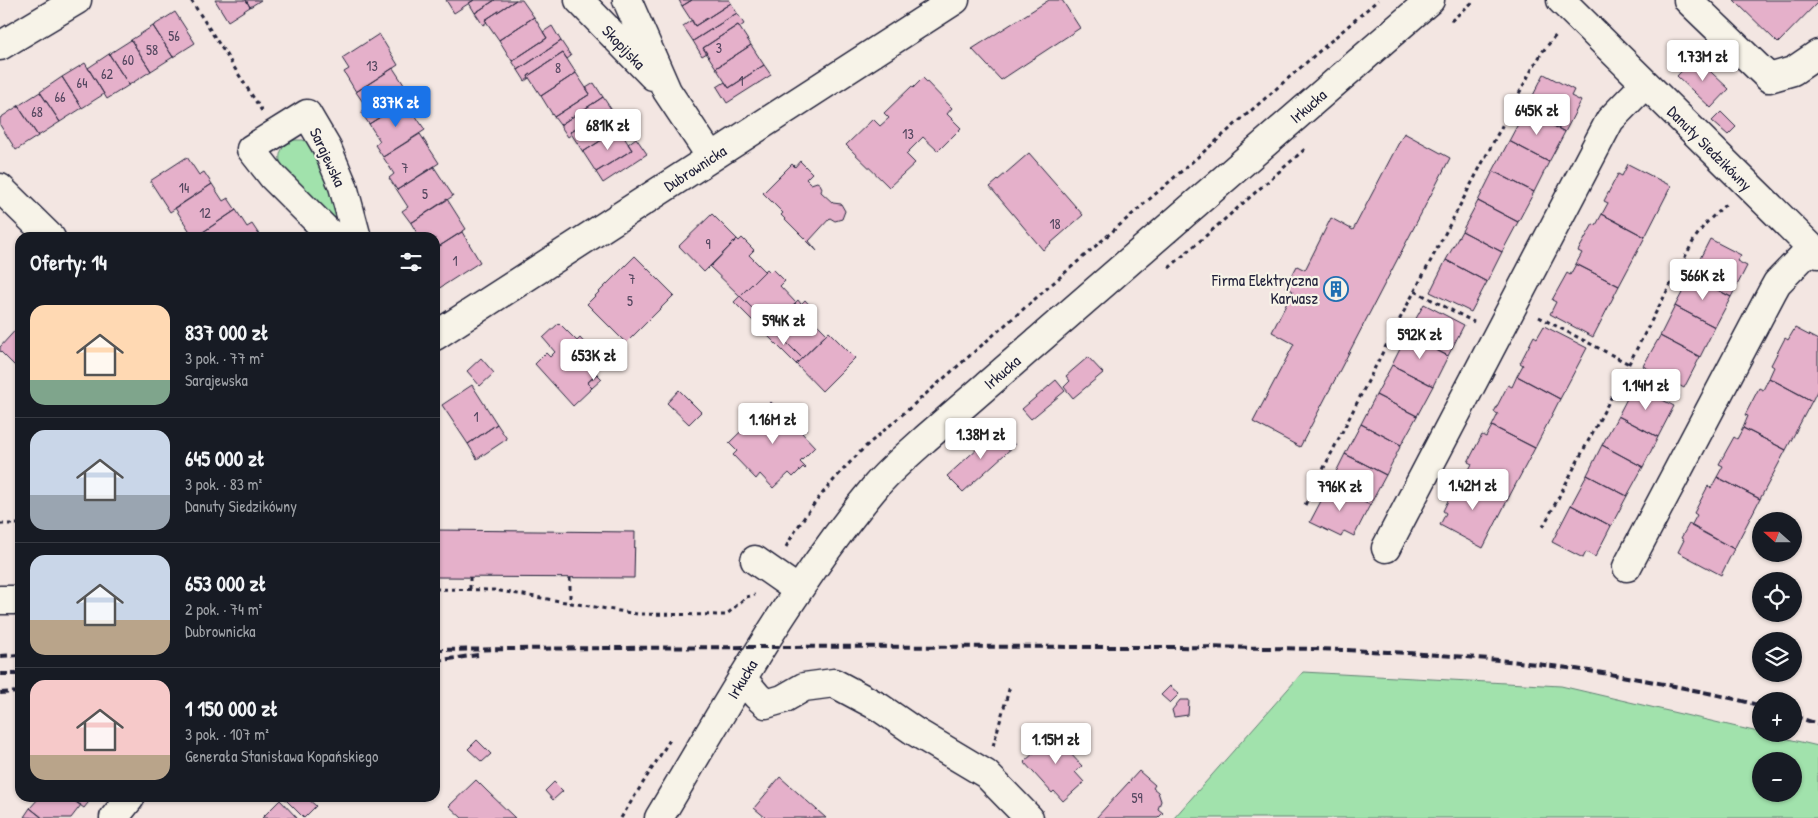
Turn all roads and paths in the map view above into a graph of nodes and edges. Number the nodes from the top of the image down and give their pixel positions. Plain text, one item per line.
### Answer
1 (77, 0) edge
2 (191, 0) edge
3 (627, 0) edge
4 (955, 0) edge
5 (1378, 0) edge
6 (1430, 0) edge
7 (1475, 0) edge
8 (1560, 0) edge
9 (1688, 0) edge
10 (585, 3) edge
11 (1451, 21) dead end
12 (1559, 32) dead end
13 (0, 46) edge
14 (1818, 54) edge
15 (1645, 84) junction
16 (667, 91) junction
17 (276, 132) junction
18 (1310, 144) dead end
19 (711, 157) junction
20 (0, 188) edge
21 (1730, 201) dead end
22 (45, 232) edge
23 (328, 232) edge
24 (355, 232) edge
25 (1815, 251) edge
26 (1162, 273) dead end
27 (1044, 290) dead end
28 (1415, 291) junction
29 (1514, 303) junction
30 (440, 333) edge
31 (1498, 334) junction
32 (1629, 364) junction
33 (1626, 370) junction
34 (1708, 412) junction
35 (1305, 505) dead end
36 (0, 524) edge
37 (15, 524) edge
38 (1544, 527) dead end
39 (1386, 548) dead end
40 (755, 560) dead end
41 (1627, 567) dead end
42 (470, 577) dead end
43 (570, 578) dead end
44 (440, 589) edge
45 (470, 589) junction
46 (798, 590) junction
47 (756, 595) dead end
48 (0, 600) edge
49 (15, 600) edge
50 (570, 603) junction
51 (742, 678) junction
52 (1010, 686) dead end
53 (671, 738) dead end
54 (986, 774) junction
55 (127, 802) edge
56 (114, 818) edge
57 (621, 818) edge
58 (658, 818) edge
59 (1028, 818) edge

1 - 13 street
2 - 17 path
3 - 16 street, Skopijska
4 - 19 street, Dubrownicka
5 - 27 path
6 - 46 street, Irkucka
7 - 11 path
8 - 15 street, Danuty Siedzikówny
9 - 14 street
10 - 16 street, Skopijska
12 - 28 path
15 - 25 street, Danuty Siedzikówny
15 - 29 street
16 - 19 street, Skopijska
17 - 23 street, Sarajewska
17 - 24 street, Sarajewska
18 - 26 path
19 - 30 street, Dubrownicka
20 - 22 street
21 - 32 path
25 - 34 street
28 - 31 path
28 - 35 path
29 - 31 street
29 - 32 path
31 - 39 street
32 - 33 path
33 - 34 path
33 - 38 path
34 - 41 street
36 - 37 path
40 - 46 street
42 - 45 path
43 - 50 path
44 - 45 path
45 - 50 path
46 - 51 street, Irkucka
47 - 50 path
48 - 49 street
51 - 54 street
51 - 58 street, Irkucka
52 - 54 path
53 - 57 path
54 - 59 street
55 - 56 street

